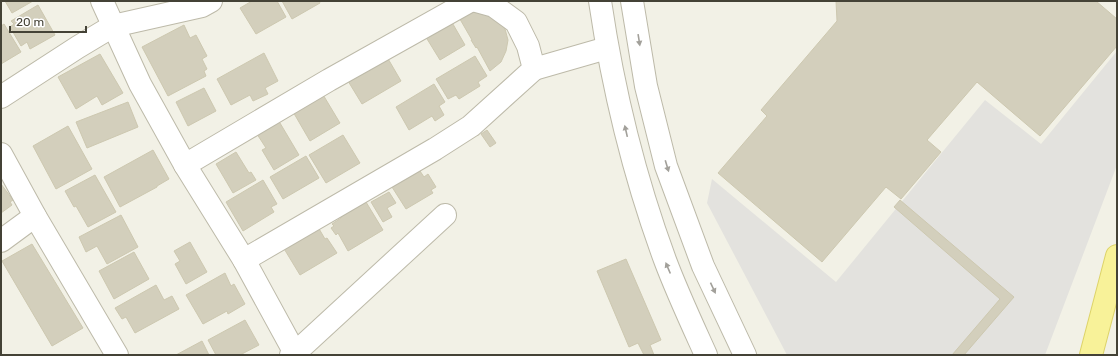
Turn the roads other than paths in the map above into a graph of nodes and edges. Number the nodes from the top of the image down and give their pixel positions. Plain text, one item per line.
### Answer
1 (102, 1) edge
2 (211, 1) edge
3 (470, 1) edge
4 (476, 1) edge
5 (600, 1) edge
6 (632, 1) edge
7 (113, 26) junction
8 (607, 48) junction
9 (534, 68) junction
10 (1, 97) edge
11 (1, 154) edge
12 (185, 165) junction
13 (445, 215) dead end
14 (35, 216) junction
15 (1, 242) edge
16 (1117, 256) edge
17 (244, 260) junction
18 (294, 354) edge
19 (117, 355) edge
20 (706, 355) edge
21 (745, 355) edge
22 (1091, 355) edge

1 - 7 street
2 - 7 street
3 - 12 street
4 - 9 street
5 - 8 street
6 -> 21 street
7 - 10 street
7 - 12 street
8 - 9 street
20 -> 8 street
9 - 17 street
11 - 14 street
12 - 17 street
13 - 18 street
14 - 15 street
14 - 19 street
16 - 22 main road
17 - 18 street

